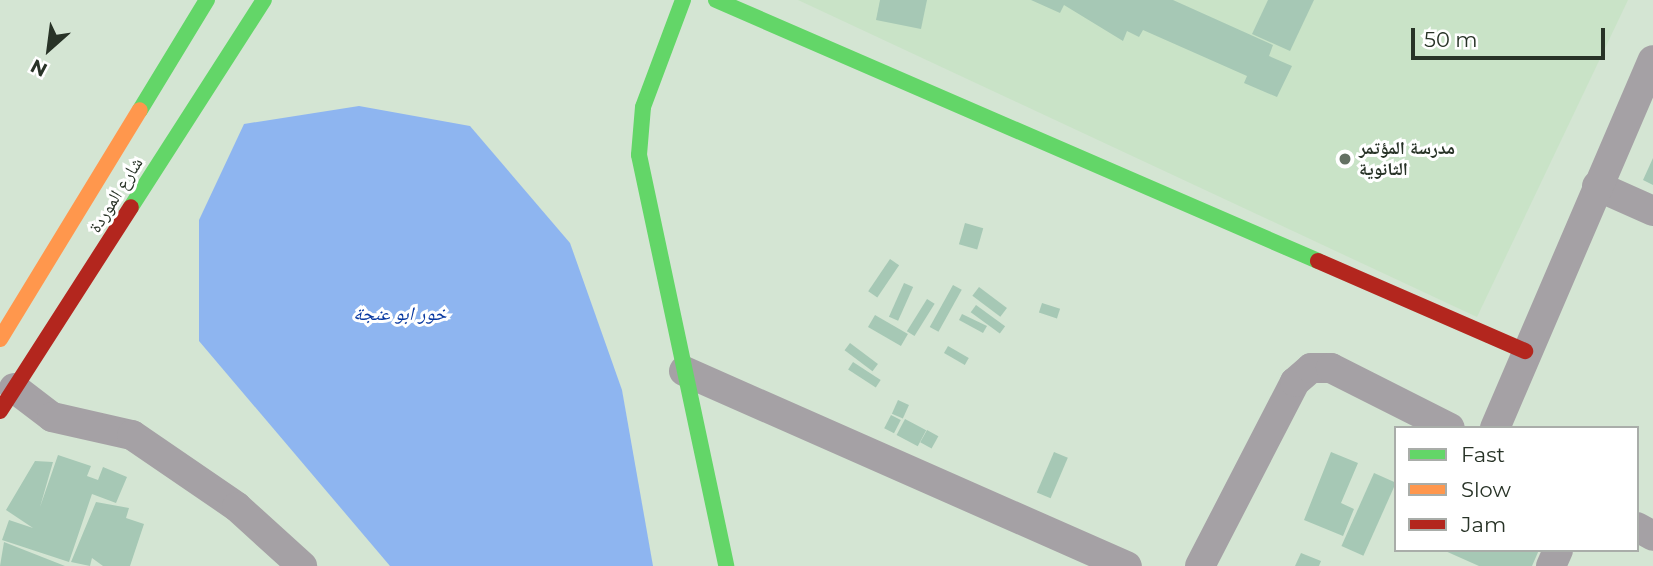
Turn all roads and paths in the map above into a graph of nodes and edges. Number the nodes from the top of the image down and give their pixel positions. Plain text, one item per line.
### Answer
1 (207, 0) edge
2 (264, 0) edge
3 (683, 0) edge
4 (716, 0) edge
5 (1653, 60) edge
6 (1597, 186) junction
7 (1653, 211) edge
8 (0, 339) edge
9 (1525, 351) junction
10 (684, 371) junction
11 (7, 400) edge
12 (1446, 426) edge
13 (1496, 426) edge
14 (301, 566) edge
15 (726, 566) edge
16 (1126, 566) edge
17 (1200, 566) edge

1 - 8 street, شارع الموردة
2 - 11 street, شارع الموردة
3 - 10 street
4 - 9 street
5 - 6 street
6 - 7 street
6 - 9 street
9 - 13 street
10 - 15 street
10 - 16 street
11 - 14 street
12 - 17 street

